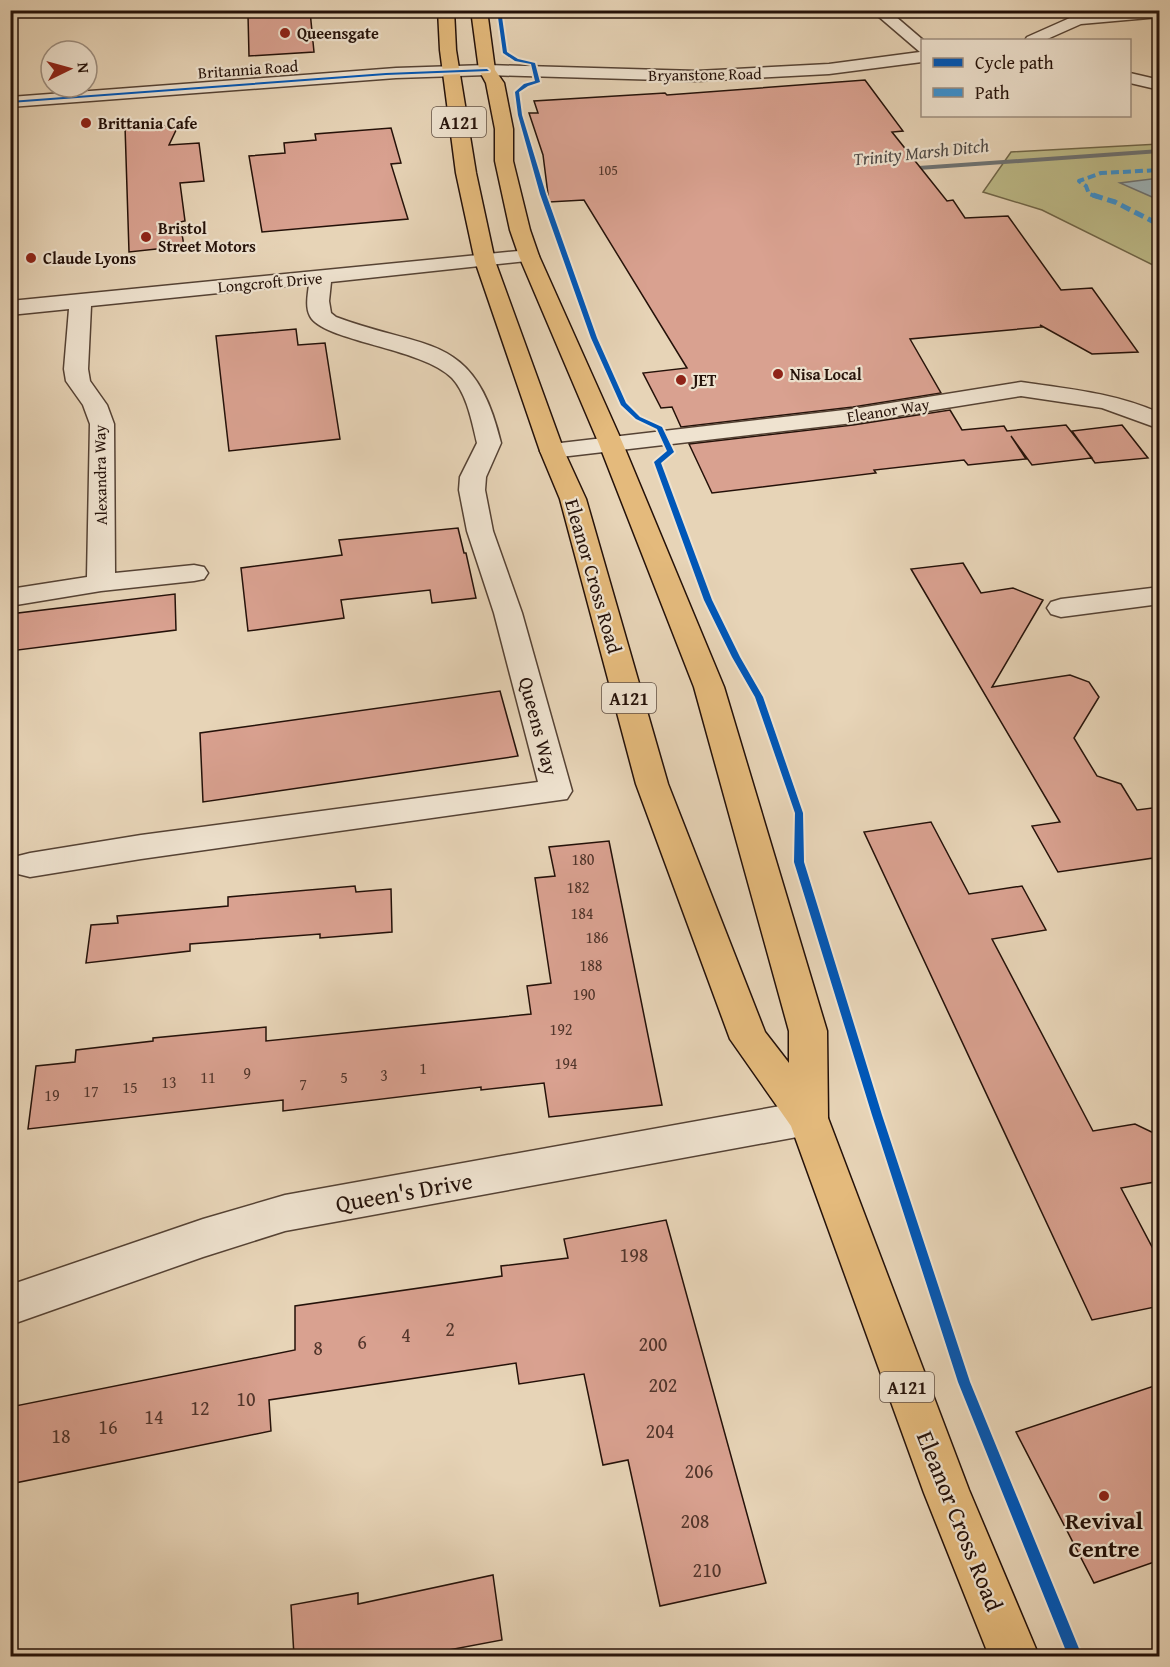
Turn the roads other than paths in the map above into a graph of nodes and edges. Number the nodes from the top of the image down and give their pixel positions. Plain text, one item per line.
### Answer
1 (446, 10) edge
2 (479, 10) edge
3 (878, 10) edge
4 (1058, 10) edge
5 (1160, 12) edge
6 (1078, 20) junction
7 (1035, 39) edge
8 (921, 47) edge
9 (921, 57) edge
10 (487, 70) junction
11 (451, 71) junction
12 (1131, 78) edge
13 (1160, 85) edge
14 (10, 102) edge
15 (529, 256) junction
16 (485, 261) junction
17 (321, 278) junction
18 (80, 300) junction
19 (10, 308) edge
20 (1160, 422) edge
21 (611, 444) junction
22 (552, 451) junction
23 (194, 573) dead end
24 (101, 583) junction
25 (1160, 595) edge
26 (10, 598) edge
27 (1061, 608) dead end
28 (30, 865) dead end
29 (808, 1118) junction
30 (10, 1305) edge
31 (1013, 1655) edge

1 - 11 main road, Eleanor Cross Road / A121
2 - 10 main road, Eleanor Cross Road / A121
3 - 8 street
4 - 6 street
5 - 6 street
6 - 7 street
9 - 10 street, Bryanstone Road
10 - 11 street, Britannia Road
10 - 15 main road, Eleanor Cross Road / A121
11 - 14 street, Britannia Road
11 - 16 main road, Eleanor Cross Road / A121
12 - 13 street
15 - 16 street, Longcroft Drive
15 - 21 main road, Eleanor Cross Road / A121
16 - 17 street, Longcroft Drive
16 - 22 main road, Eleanor Cross Road / A121
17 - 18 street, Longcroft Drive
17 - 28 street, Queens Way
18 - 19 street, Longcroft Drive
18 - 24 street, Alexandra Way
20 - 21 street, Eleanor Way
21 - 22 street, Eleanor Way
21 - 29 main road, Eleanor Cross Road / A121
22 - 29 main road, Eleanor Cross Road / A121
23 - 24 street
24 - 26 street
25 - 27 street
29 - 30 street, Queen's Drive
29 - 31 main road, Eleanor Cross Road / A121

